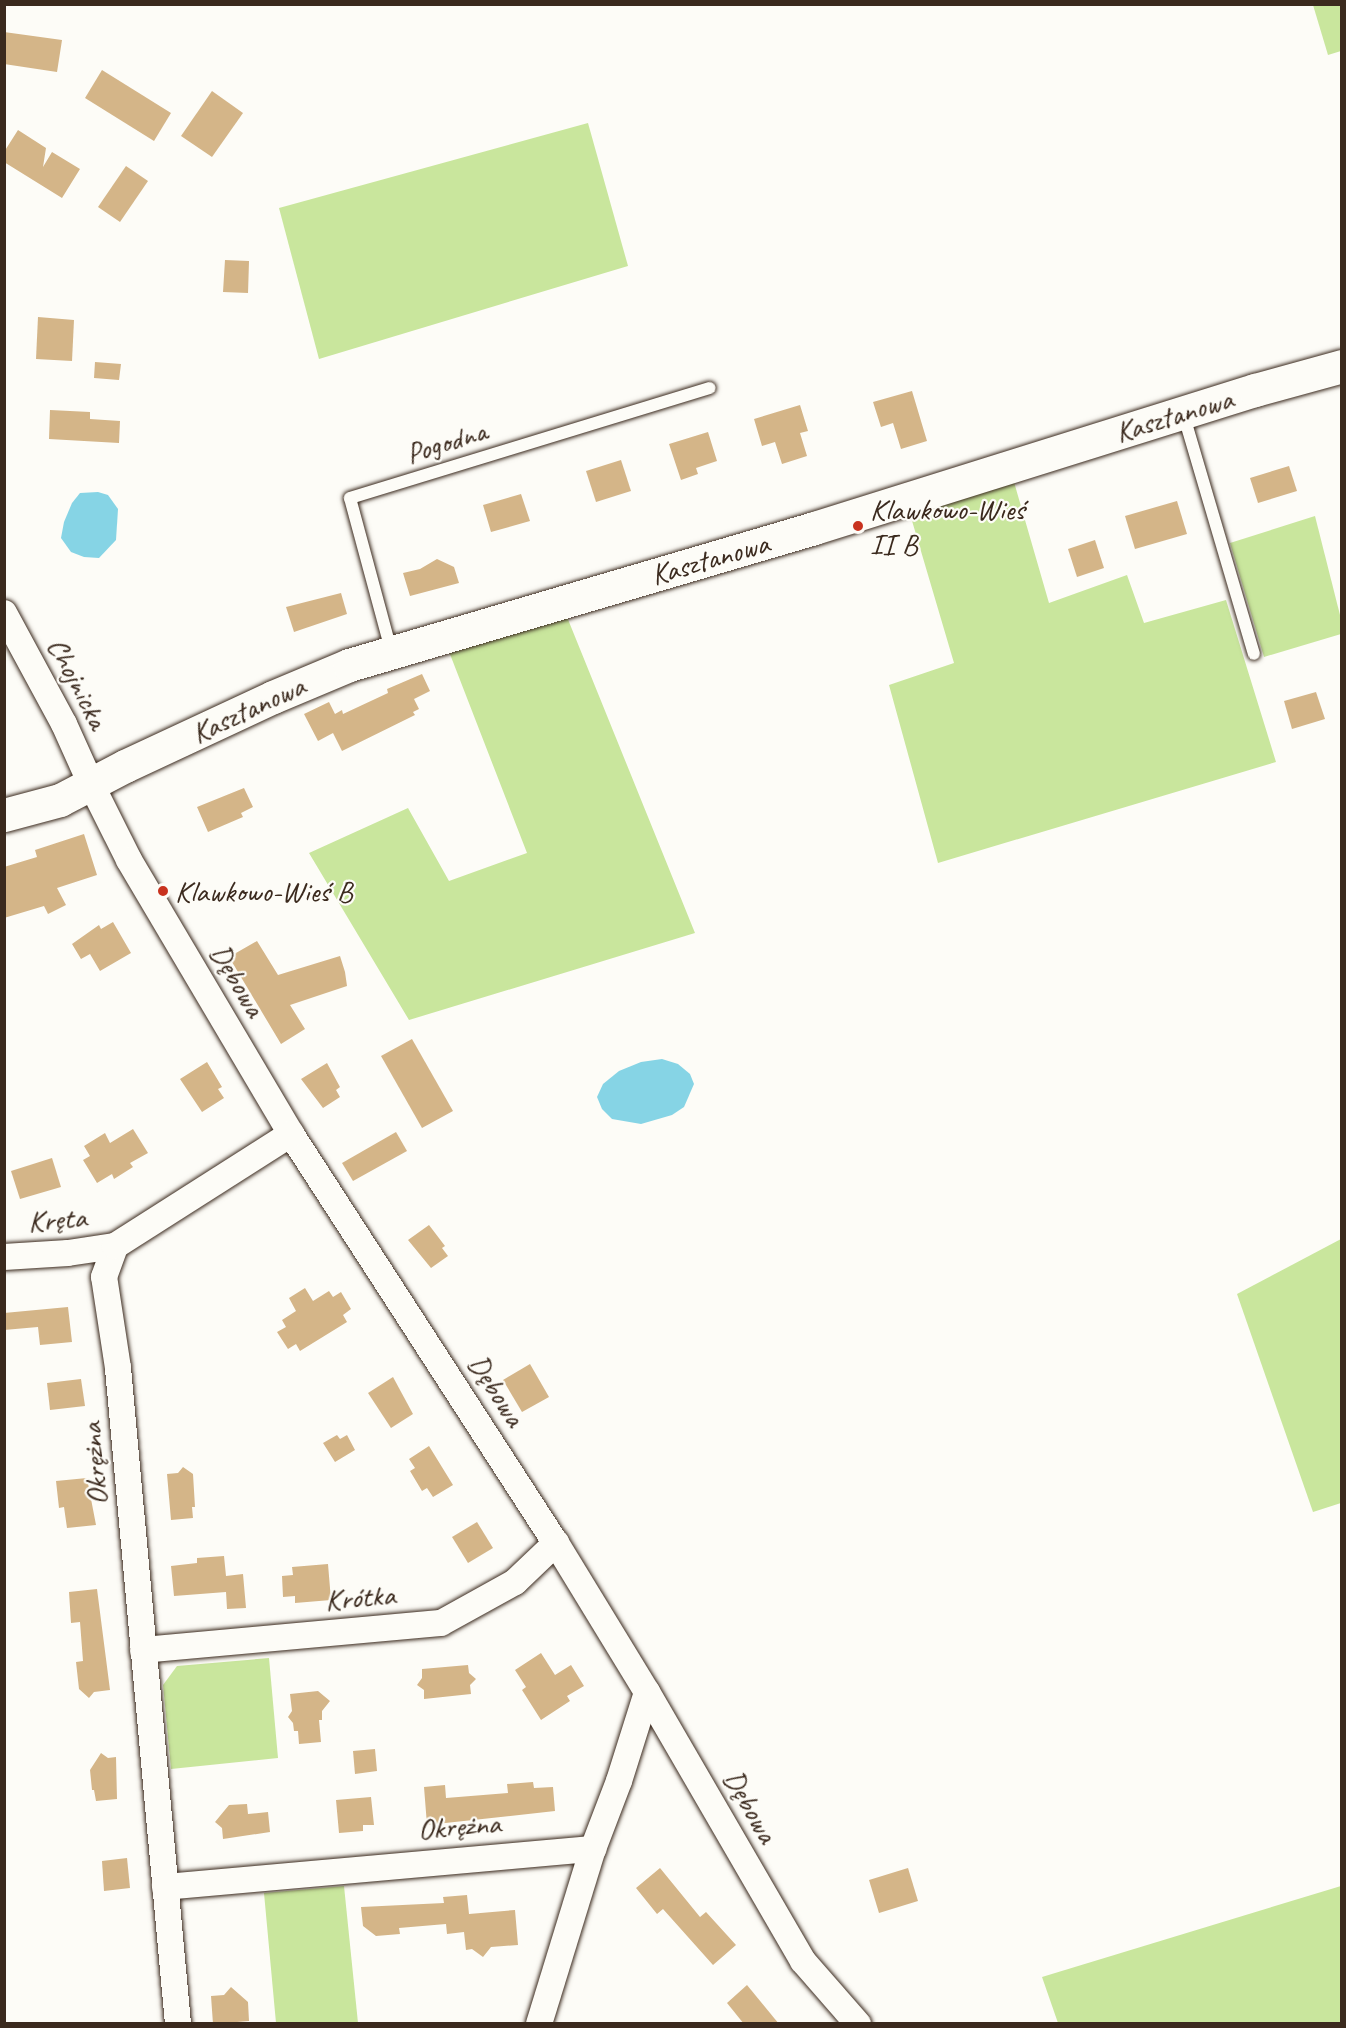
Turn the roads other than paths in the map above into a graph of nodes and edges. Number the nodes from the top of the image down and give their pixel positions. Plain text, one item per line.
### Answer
1 (1341, 366) edge
2 (710, 388) dead end
3 (1182, 412) junction
4 (4, 613) edge
5 (392, 651) junction
6 (1254, 654) dead end
7 (91, 784) junction
8 (4, 815) edge
9 (291, 1134) junction
10 (115, 1246) junction
11 (4, 1257) edge
12 (556, 1543) junction
13 (143, 1650) junction
14 (647, 1692) junction
15 (593, 1849) junction
16 (165, 1887) junction
17 (178, 2024) edge
18 (539, 2024) edge
19 (858, 2024) edge

1 - 3 street, Kasztanowa
2 - 5 lane, Pogodna
3 - 5 street, Kasztanowa
3 - 6 lane
4 - 7 street, Chojnicka
5 - 7 street, Kasztanowa
7 - 8 street, Kasztanowa
7 - 9 street, Dębowa
9 - 10 street
9 - 12 street, Dębowa
10 - 11 street, Kręta
10 - 13 street, Okrężna
12 - 13 street, Krótka
12 - 14 street, Dębowa
13 - 16 street, Okrężna
14 - 15 street
14 - 19 street, Dębowa
15 - 16 street, Okrężna
15 - 18 street
16 - 17 street, Okrężna

